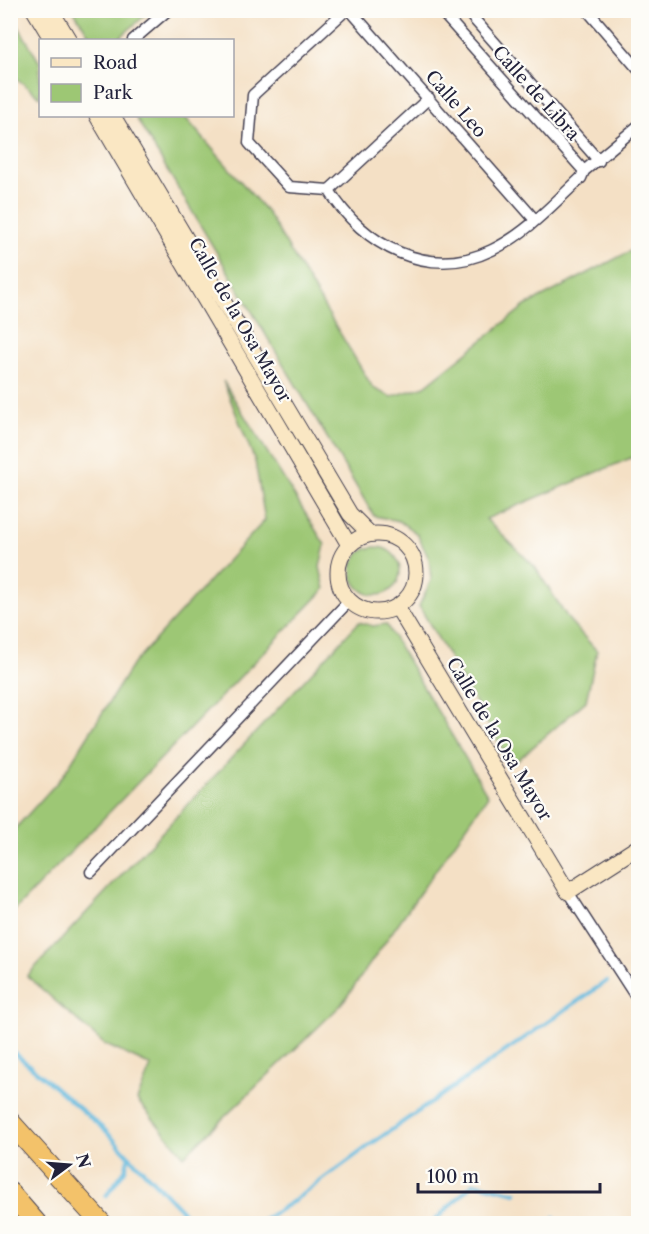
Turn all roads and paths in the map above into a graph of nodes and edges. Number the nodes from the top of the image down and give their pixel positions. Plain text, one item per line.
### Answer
1 (34, 10) edge
2 (51, 10) edge
3 (168, 10) edge
4 (348, 10) edge
5 (440, 10) edge
6 (466, 10) edge
7 (587, 10) edge
8 (51, 39) edge
9 (68, 39) edge
10 (134, 39) edge
11 (639, 69) edge
12 (429, 98) junction
13 (98, 117) edge
14 (114, 117) edge
15 (639, 126) edge
16 (599, 161) junction
17 (584, 171) junction
18 (329, 189) junction
19 (535, 220) junction
20 (370, 534) junction
21 (349, 545) junction
22 (349, 601) junction
23 (397, 607) junction
24 (639, 847) edge
25 (91, 872) dead end
26 (568, 891) junction
27 (637, 996) edge
28 (10, 1122) edge
29 (10, 1193) edge
30 (37, 1224) edge
31 (102, 1224) edge

1 - 8 street
2 - 9 street
3 - 10 street
4 - 12 street, Calle Leo
4 - 18 street
5 - 17 street, Calle de Libra
6 - 16 street
7 - 11 street
12 - 18 street
12 - 19 street, Calle Leo
13 - 21 street, Calle de la Osa Mayor
14 - 20 street, Calle de la Osa Mayor
15 - 16 street
16 - 17 street
17 - 19 street
18 - 19 street
20 - 21 street
20 - 23 street
21 - 22 street
22 - 23 street
22 - 25 street
23 - 26 street, Calle de la Osa Mayor
24 - 26 street
26 - 27 street
28 - 31 highway
29 - 30 highway

